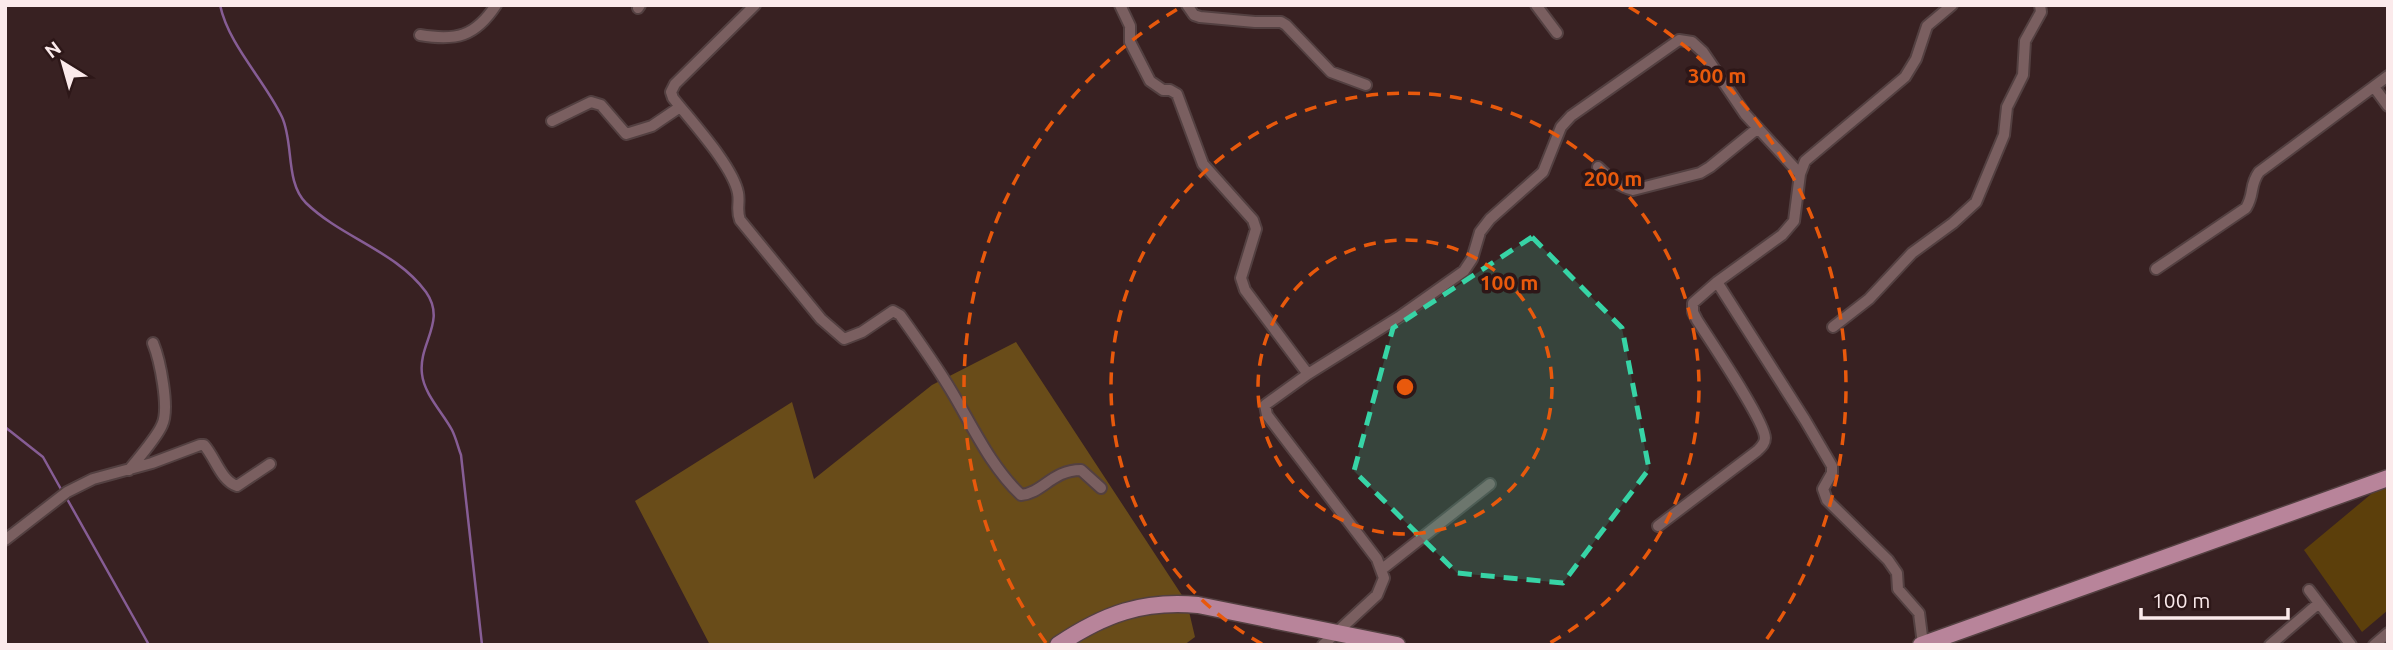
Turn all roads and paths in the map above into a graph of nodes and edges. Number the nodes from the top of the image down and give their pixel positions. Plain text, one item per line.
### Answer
1 (496, 5) edge
2 (755, 5) edge
3 (1120, 5) edge
4 (1187, 5) edge
5 (1536, 5) edge
6 (1952, 5) edge
7 (2040, 5) edge
8 (1557, 33) dead end
9 (420, 35) dead end
10 (2388, 76) edge
11 (1366, 85) dead end
12 (2374, 87) junction
13 (2388, 106) edge
14 (680, 107) junction
15 (552, 121) dead end
16 (1758, 128) junction
17 (1598, 167) dead end
18 (1800, 174) junction
19 (2156, 269) dead end
20 (1717, 282) junction
21 (1833, 327) dead end
22 (153, 343) dead end
23 (1308, 374) junction
24 (270, 464) dead end
25 (129, 470) junction
26 (2388, 478) edge
27 (1490, 484) dead end
28 (1101, 488) dead end
29 (1658, 526) dead end
30 (5, 540) edge
31 (1381, 569) junction
32 (2309, 590) dead end
33 (2319, 603) junction
34 (2388, 633) edge
35 (1329, 639) edge
36 (1922, 644) edge
37 (1058, 645) edge
38 (1397, 645) edge
39 (2270, 645) edge
40 (2351, 645) edge
41 (2374, 645) edge

1 - 9 street
2 - 14 street
3 - 23 street
4 - 11 street
5 - 8 street
6 - 18 street
7 - 21 street
10 - 12 street
12 - 13 street
12 - 19 street
14 - 15 street
14 - 28 street
16 - 17 street
16 - 18 street
16 - 23 street
18 - 20 street
20 - 29 street
20 - 36 street
22 - 25 street
23 - 31 street
24 - 25 street
25 - 30 street
26 - 36 main road
27 - 31 street
31 - 35 street
32 - 33 street
33 - 39 street
33 - 40 street
34 - 41 street
35 - 37 main road
35 - 38 main road

